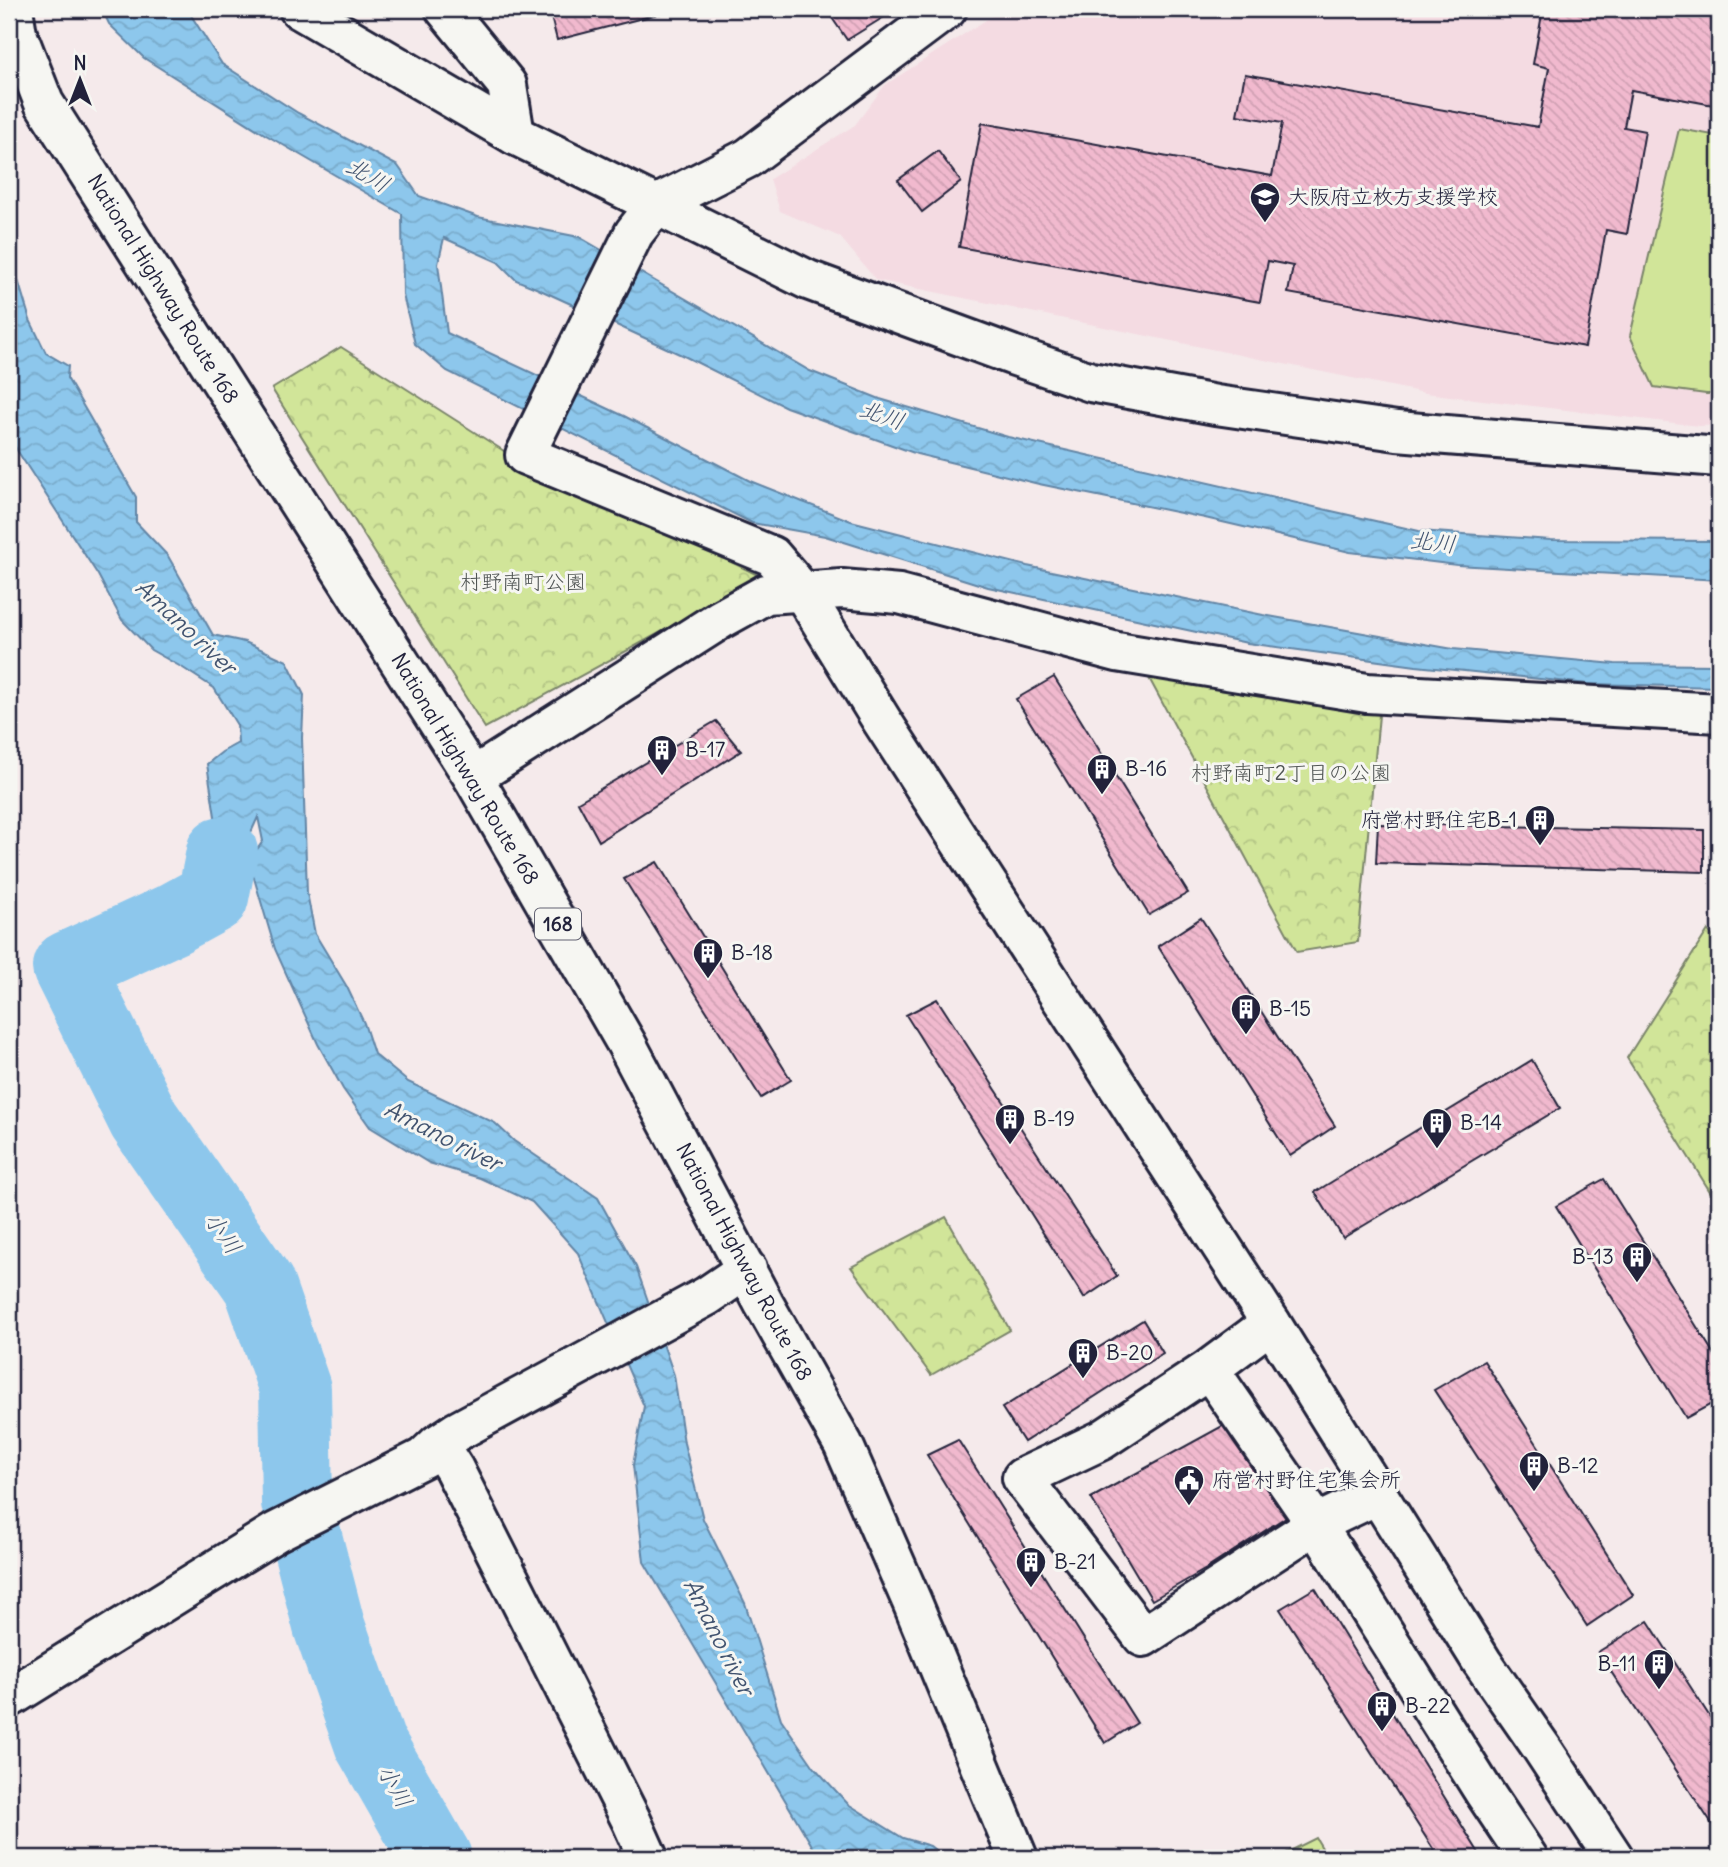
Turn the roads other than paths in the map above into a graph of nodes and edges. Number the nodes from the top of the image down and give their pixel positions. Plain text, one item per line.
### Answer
1 (299, 9) edge
2 (445, 9) edge
3 (947, 9) edge
4 (15, 21) edge
5 (515, 135) junction
6 (645, 219) junction
7 (1719, 457) edge
8 (802, 591) junction
9 (1719, 713) edge
10 (473, 777) junction
11 (747, 1269) junction
12 (1271, 1323) junction
13 (1209, 1369) junction
14 (447, 1438) junction
15 (1377, 1495) junction
16 (1316, 1524) junction
17 (9, 1698) edge
18 (648, 1858) edge
19 (1018, 1858) edge
20 (1528, 1858) edge
21 (1614, 1858) edge

1 - 5 main road
2 - 5 main road
3 - 6 main road
4 - 10 main road, National Highway Route 168 / 168
5 - 6 main road
6 - 7 main road
6 - 8 main road
8 - 9 main road
8 - 10 main road
8 - 12 main road
10 - 11 main road, National Highway Route 168 / 168
11 - 14 main road
11 - 19 main road, National Highway Route 168 / 168
12 - 13 main road
12 - 15 main road
13 - 16 main road
13 - 16 main road
14 - 17 main road
14 - 18 main road
15 - 16 main road
15 - 21 main road
16 - 20 main road

